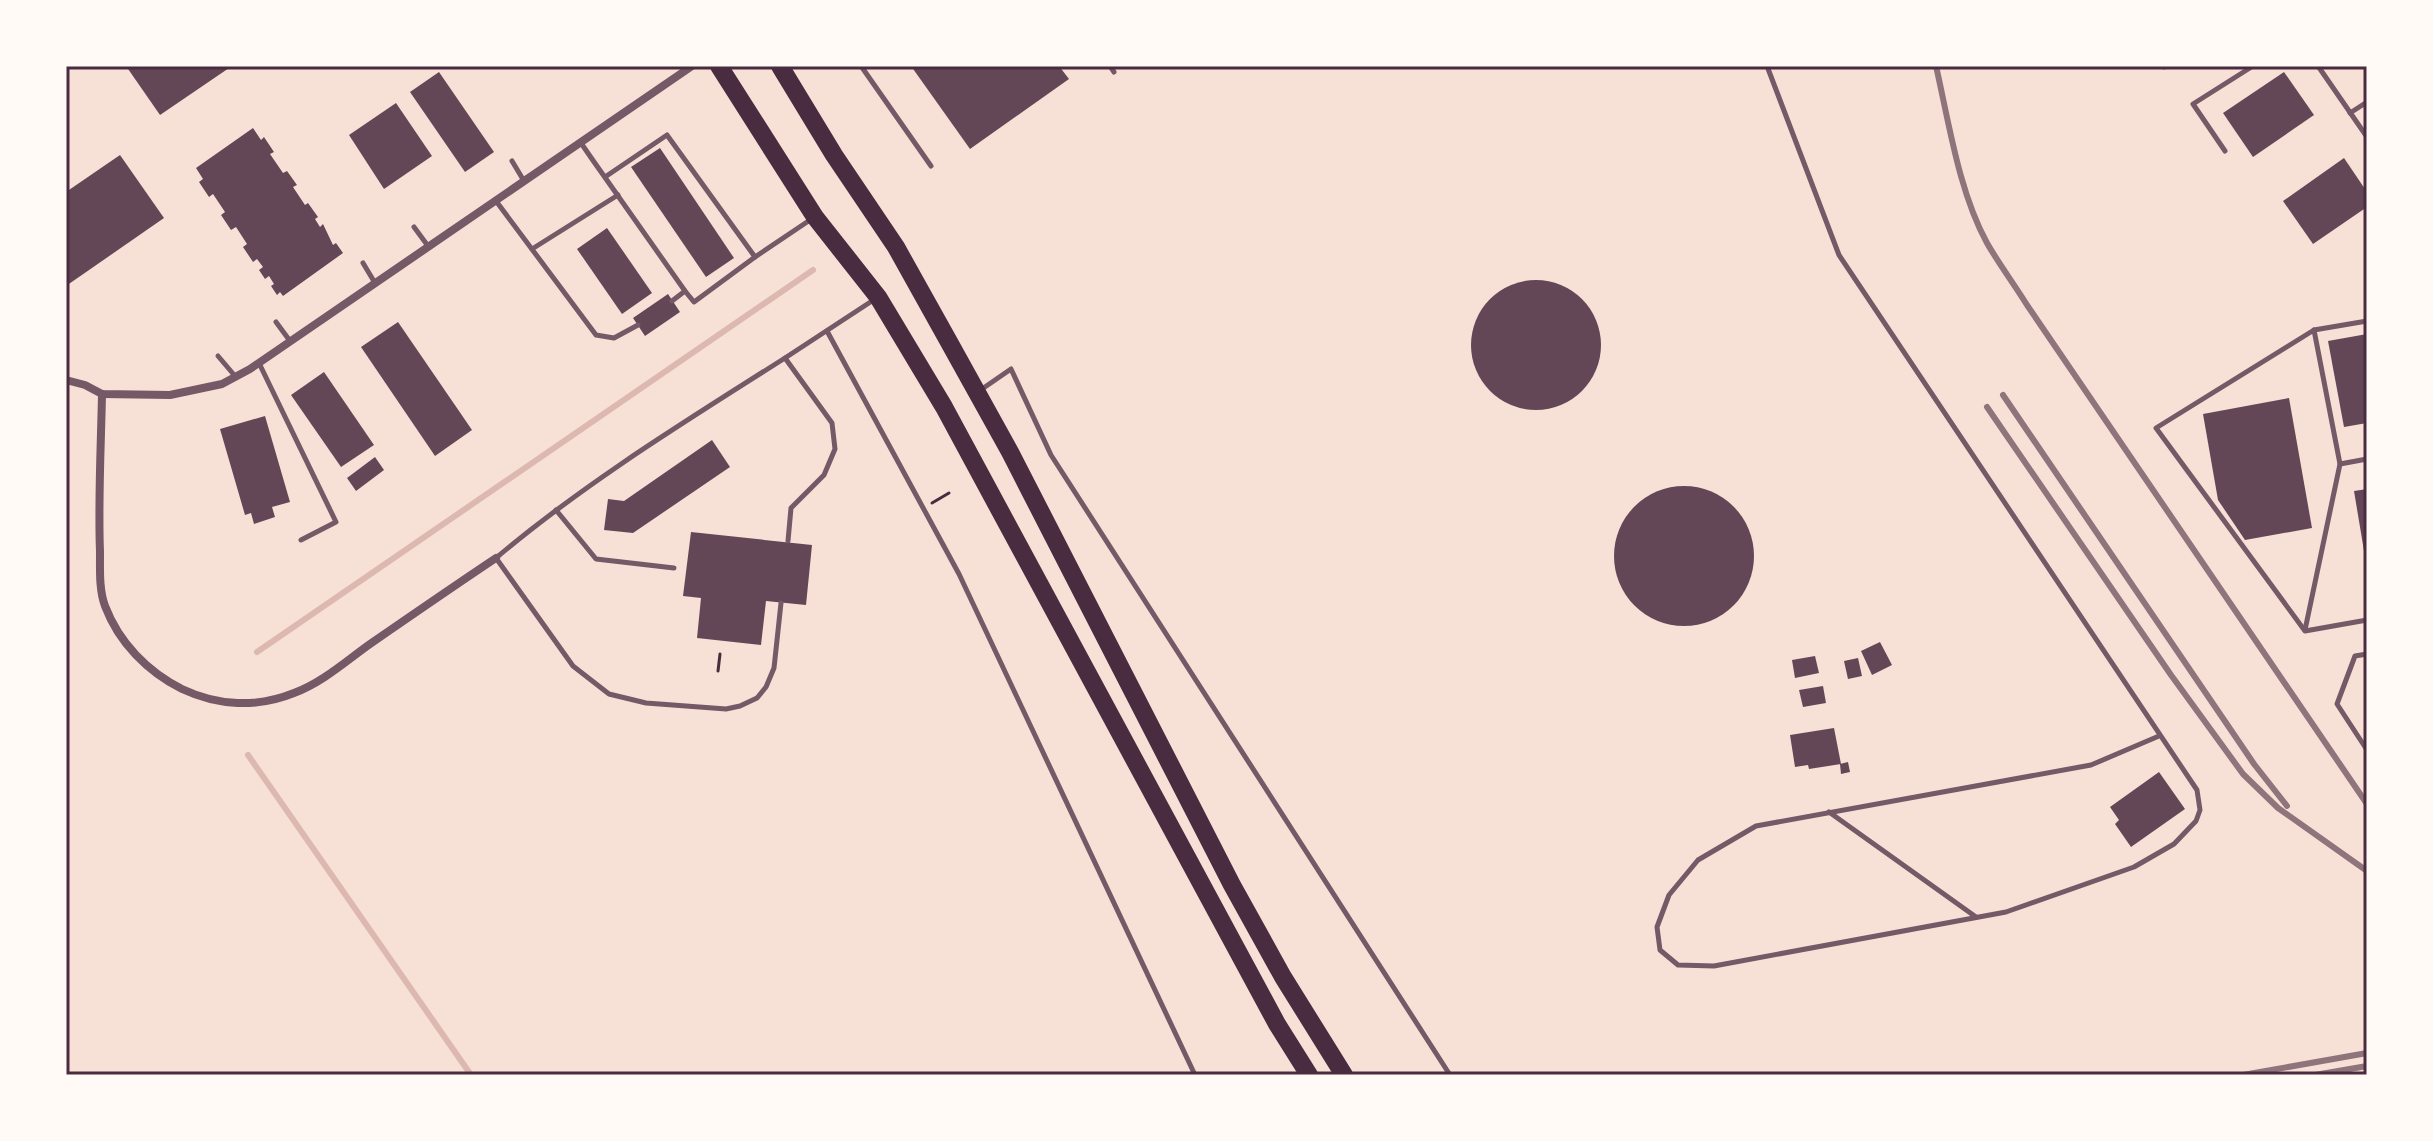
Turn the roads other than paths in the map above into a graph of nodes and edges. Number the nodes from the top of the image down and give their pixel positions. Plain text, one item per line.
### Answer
1 (692, 66) edge
2 (719, 66) edge
3 (780, 66) edge
4 (861, 66) edge
5 (1110, 66) edge
6 (1767, 66) edge
7 (2253, 66) edge
8 (2318, 66) edge
9 (1114, 72) dead end
10 (2367, 102) edge
11 (2350, 113) junction
12 (2367, 137) edge
13 (581, 143) junction
14 (2225, 151) dead end
15 (512, 161) dead end
16 (931, 166) dead end
17 (605, 177) junction
18 (525, 182) junction
19 (618, 195) junction
20 (496, 201) junction
21 (815, 217) junction
22 (414, 227) dead end
23 (429, 247) junction
24 (532, 249) junction
25 (755, 257) junction
26 (363, 263) dead end
27 (376, 284) junction
28 (685, 291) junction
29 (878, 297) junction
30 (672, 301) dead end
31 (2367, 321) edge
32 (276, 322) dead end
33 (638, 325) dead end
34 (2314, 330) junction
35 (827, 331) junction
36 (291, 342) junction
37 (218, 356) dead end
38 (785, 358) junction
39 (259, 363) junction
40 (235, 377) junction
41 (66, 380) edge
42 (977, 392) junction
43 (102, 394) junction
44 (2367, 459) edge
45 (2340, 464) junction
46 (556, 510) junction
47 (301, 540) dead end
48 (788, 541) dead end
49 (496, 558) junction
50 (674, 568) dead end
51 (781, 603) dead end
52 (2367, 620) edge
53 (2305, 631) junction
54 (2367, 654) edge
55 (2159, 736) junction
56 (2367, 750) edge
57 (1829, 812) junction
58 (1976, 918) junction
59 (1195, 1075) edge
60 (1309, 1075) edge
61 (1344, 1075) edge
62 (1450, 1075) edge

1 - 13 street
2 - 21 main road
3 - 42 main road
4 - 16 lane
5 - 9 lane
6 - 55 lane
7 - 14 lane
8 - 11 lane
10 - 11 lane
11 - 12 lane
13 - 17 lane
13 - 18 street
15 - 18 lane
17 - 19 lane
17 - 25 lane
18 - 20 street
19 - 24 lane
19 - 28 lane
20 - 23 street
20 - 24 lane
21 - 25 lane
21 - 29 main road
22 - 23 lane
23 - 27 street
24 - 33 lane
25 - 28 lane
26 - 27 lane
27 - 36 street
28 - 30 lane
29 - 35 lane
29 - 60 main road
31 - 34 lane
32 - 36 lane
34 - 45 lane
34 - 53 lane
35 - 38 lane
35 - 59 lane
36 - 39 street
37 - 40 lane
38 - 46 lane
38 - 48 lane
39 - 40 street
39 - 47 lane
40 - 43 street
41 - 43 street
42 - 61 main road
42 - 62 lane
43 - 49 street
44 - 45 lane
45 - 53 lane
46 - 49 lane
46 - 50 lane
49 - 51 lane
52 - 53 lane
54 - 56 lane
55 - 57 lane
55 - 58 lane
57 - 58 lane
57 - 58 lane

